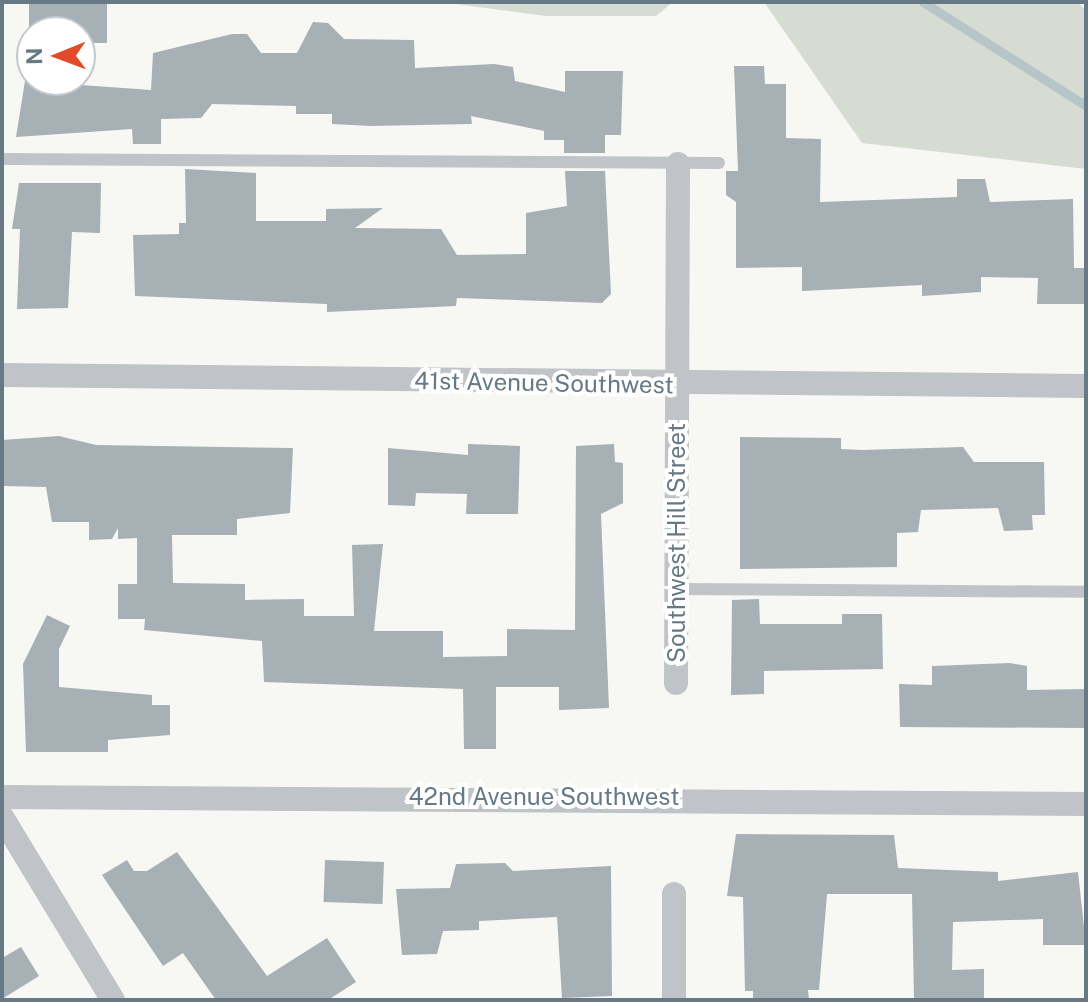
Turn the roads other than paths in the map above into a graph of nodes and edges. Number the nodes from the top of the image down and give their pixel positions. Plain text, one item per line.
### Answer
1 (2, 159) edge
2 (719, 163) dead end
3 (678, 164) junction
4 (2, 375) edge
5 (678, 385) junction
6 (1086, 386) edge
7 (677, 589) junction
8 (1086, 592) edge
9 (676, 683) dead end
10 (2, 797) edge
11 (1086, 804) edge
12 (2, 817) edge
13 (674, 894) dead end
14 (113, 1000) edge
15 (674, 1000) edge

1 - 3 lane
2 - 3 lane
3 - 5 street, Southwest Hill Street
4 - 5 street, 41st Avenue Southwest
5 - 6 street, 41st Avenue Southwest
5 - 7 street, Southwest Hill Street
7 - 8 lane
7 - 9 street, Southwest Hill Street
10 - 11 street, 42nd Avenue Southwest
12 - 14 street
13 - 15 street

